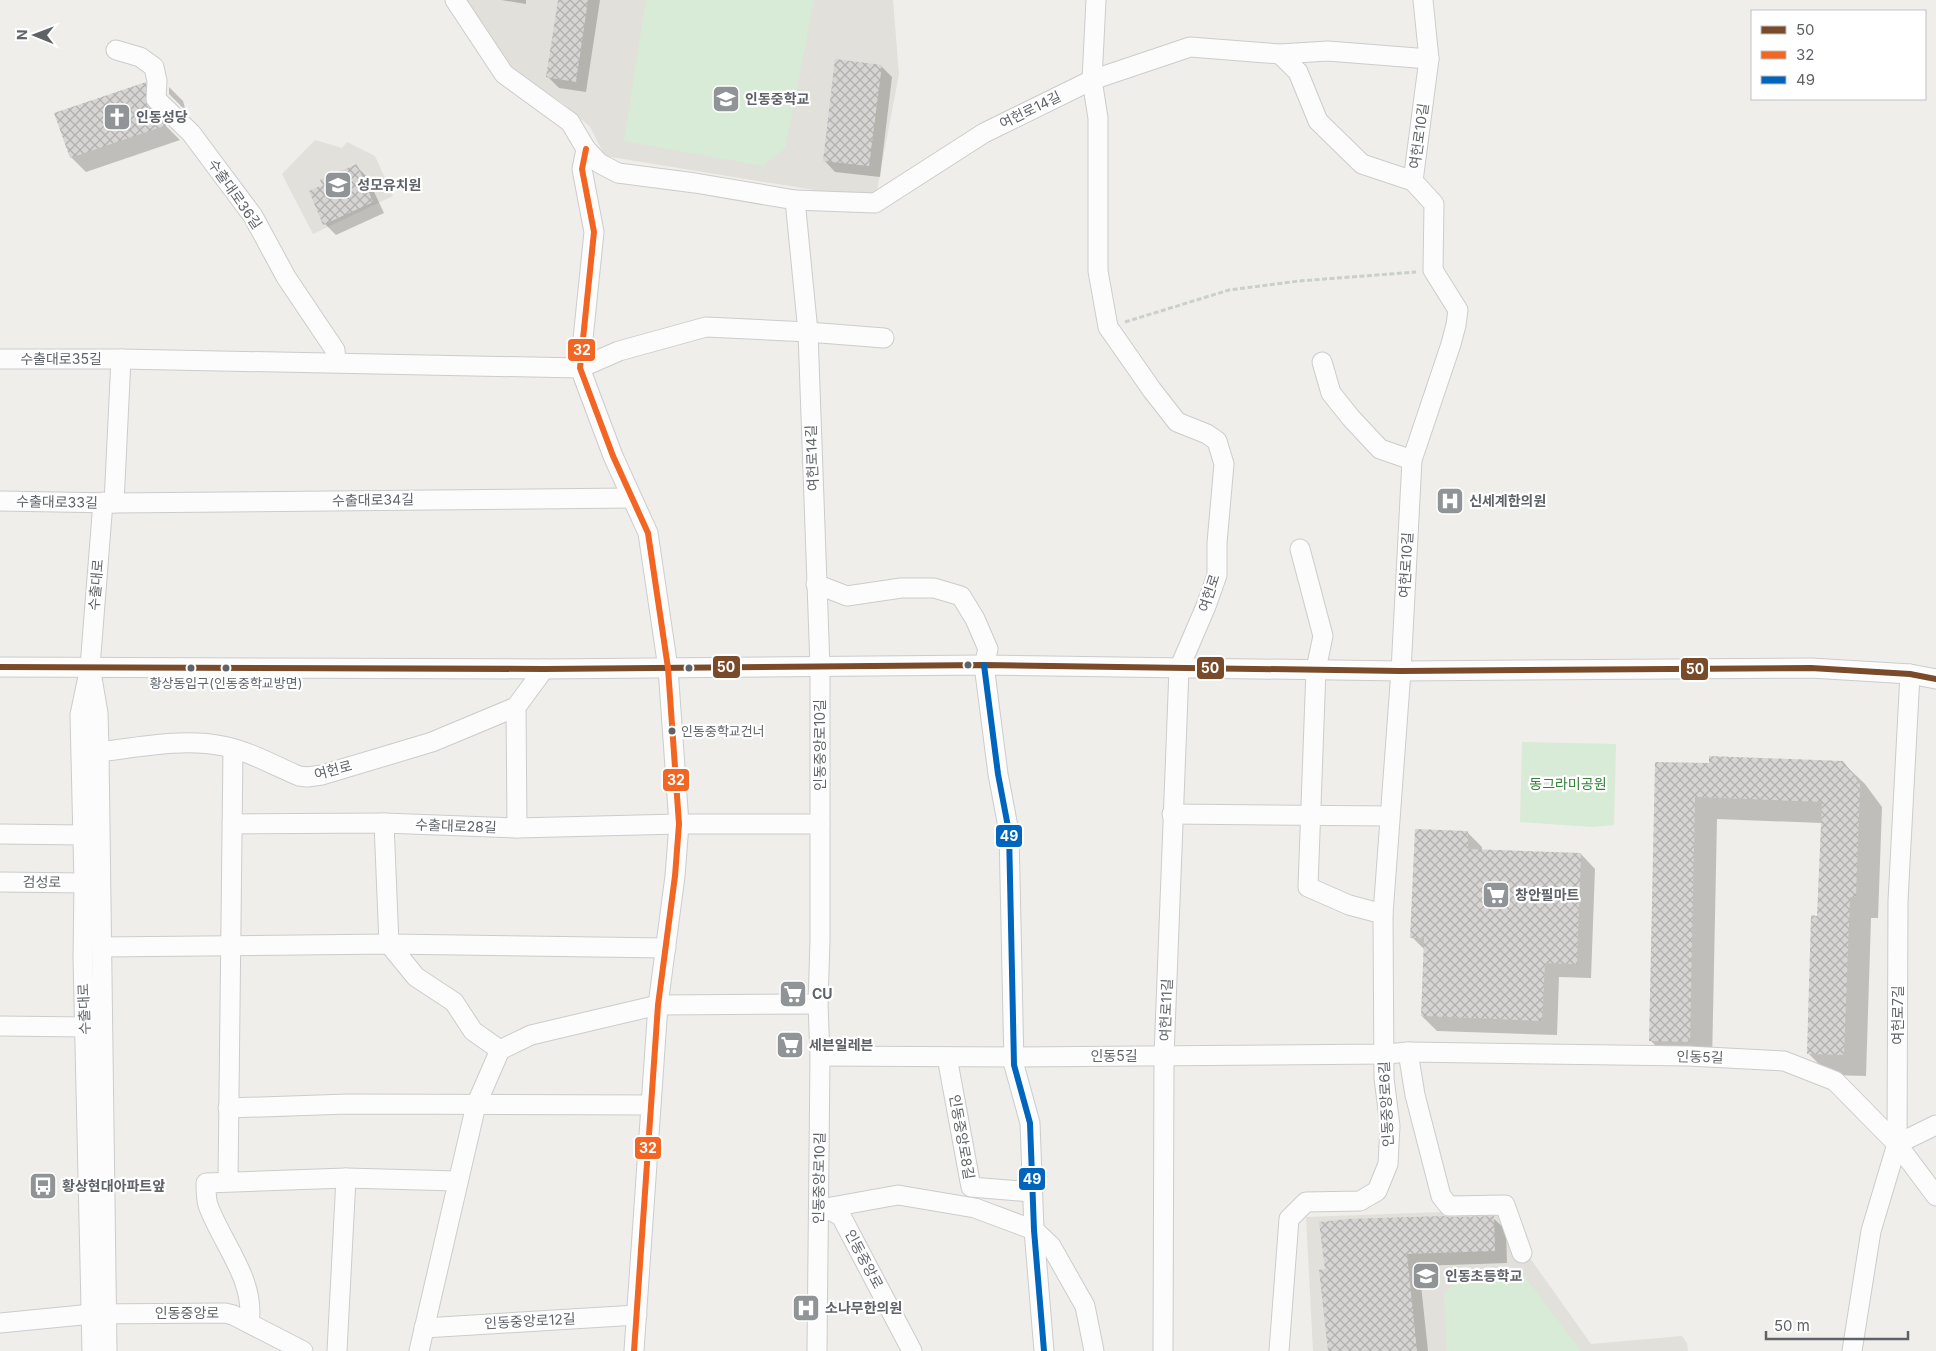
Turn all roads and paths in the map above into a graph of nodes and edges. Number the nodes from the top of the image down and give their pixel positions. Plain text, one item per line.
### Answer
1 (455, 0) edge
2 (1096, 0) edge
3 (1423, 0) edge
4 (116, 50) dead end
5 (1280, 54) junction
6 (1429, 59) junction
7 (1092, 80) junction
8 (586, 148) junction
9 (1413, 181) junction
10 (795, 200) junction
11 (1433, 270) junction
12 (1108, 327) junction
13 (808, 332) junction
14 (884, 338) dead end
15 (0, 359) edge
16 (121, 359) junction
17 (336, 362) junction
18 (1322, 362) dead end
19 (580, 368) junction
20 (1412, 460) junction
21 (632, 498) junction
22 (0, 501) edge
23 (108, 502) junction
24 (1300, 549) dead end
25 (816, 584) junction
26 (984, 665) junction
27 (0, 667) edge
28 (90, 667) junction
29 (820, 667) junction
30 (668, 668) junction
31 (544, 669) junction
32 (1179, 669) junction
33 (1316, 669) junction
34 (1402, 670) junction
35 (1910, 674) junction
36 (1936, 679) edge
37 (516, 707) junction
38 (233, 749) junction
39 (100, 752) junction
40 (1172, 814) junction
41 (1310, 815) junction
42 (1390, 816) junction
43 (384, 823) junction
44 (232, 824) junction
45 (680, 824) junction
46 (820, 824) junction
47 (517, 828) junction
48 (0, 834) edge
49 (83, 835) junction
50 (0, 882) edge
51 (84, 883) junction
52 (1383, 914) junction
53 (389, 944) junction
54 (231, 945) junction
55 (102, 947) junction
56 (666, 948) junction
57 (818, 1004) junction
58 (658, 1005) junction
59 (0, 1026) edge
60 (85, 1027) junction
61 (500, 1050) junction
62 (1408, 1052) junction
63 (1384, 1054) junction
64 (820, 1056) junction
65 (1164, 1056) junction
66 (947, 1057) junction
67 (1013, 1057) junction
68 (476, 1105) junction
69 (650, 1105) junction
70 (228, 1108) junction
71 (1936, 1125) edge
72 (1897, 1144) junction
73 (346, 1178) junction
74 (228, 1181) junction
75 (458, 1181) junction
76 (1032, 1192) junction
77 (1936, 1196) edge
78 (822, 1206) junction
79 (1034, 1230) junction
80 (1522, 1253) dead end
81 (99, 1314) junction
82 (637, 1315) junction
83 (0, 1323) edge
84 (249, 1323) junction
85 (424, 1328) junction
86 (92, 1351) edge
87 (107, 1351) edge
88 (303, 1351) edge
89 (337, 1351) edge
90 (419, 1351) edge
91 (634, 1351) edge
92 (817, 1351) edge
93 (912, 1351) edge
94 (1044, 1351) edge
95 (1094, 1351) edge
96 (1163, 1351) edge
97 (1279, 1351) edge
98 (1852, 1351) edge

1 - 8 street
2 - 7 street
3 - 6 street, 여헌로10길
4 - 17 street, 수출대로36길
5 - 6 street, 여헌로14길
5 - 7 street, 여헌로14길
5 - 9 street
6 - 9 street, 여헌로10길
7 - 10 street, 여헌로14길
7 - 12 street
8 - 10 street
8 - 19 street
9 - 11 street, 여헌로10길
10 - 13 street, 여헌로14길
11 - 12 path
11 - 20 street, 여헌로10길
12 - 32 street, 여헌로
13 - 14 street
13 - 19 street
13 - 25 street, 여헌로14길
15 - 16 street, 수출대로35길
16 - 17 street
16 - 23 street, 수출대로
17 - 19 street
18 - 20 street
19 - 21 street
20 - 34 street, 여헌로10길
21 - 23 street, 수출대로34길
21 - 30 street
22 - 23 street, 수출대로33길
23 - 28 street, 수출대로
24 - 33 street
25 - 26 street
25 - 29 street, 여헌로14길
26 - 29 street
26 - 32 street
26 - 67 street
27 - 28 street
28 - 31 street
28 - 39 street, 수출대로
28 - 49 street, 수출대로
29 - 30 street
29 - 46 street, 인동중앙로10길
30 - 31 street
30 - 45 street
31 - 37 street
32 - 33 street
32 - 40 street, 여헌로11길
33 - 34 street
33 - 41 street
34 - 35 street
34 - 42 street, 인동중앙로6길
35 - 36 street
35 - 72 street, 여헌로7길
37 - 38 street, 여헌로
37 - 47 street
38 - 39 street, 여헌로
38 - 44 street
39 - 55 street, 수출대로
40 - 41 street
40 - 65 street, 여헌로11길
41 - 42 street
41 - 52 street
42 - 52 street, 인동중앙로6길
43 - 44 street, 수출대로28길
43 - 47 street, 수출대로28길
43 - 53 street
44 - 54 street
45 - 46 street
45 - 47 street, 수출대로28길
45 - 56 street
46 - 57 street, 인동중앙로10길
48 - 49 street
49 - 51 street, 수출대로
50 - 51 street, 검성로
51 - 60 street, 수출대로
52 - 63 street, 인동중앙로6길
53 - 54 street
53 - 56 street
53 - 61 street
54 - 55 street
54 - 70 street
55 - 81 street, 수출대로
56 - 58 street
57 - 58 street
57 - 64 street, 인동중앙로10길
58 - 61 street
58 - 69 street
59 - 60 street
60 - 81 street, 수출대로
61 - 68 street
62 - 63 street, 인동5길
62 - 72 street, 인동5길
62 - 80 street
63 - 65 street, 인동5길
63 - 97 street, 인동중앙로6길
64 - 66 street, 인동5길
64 - 78 street, 인동중앙로10길
65 - 67 street, 인동5길
65 - 96 street, 여헌로11길
66 - 67 street, 인동5길
66 - 76 street, 인동중앙로8길
67 - 76 street
68 - 69 street
68 - 70 street
68 - 75 street
69 - 82 street
70 - 74 street
71 - 72 street
72 - 77 street, 인동5길
72 - 98 street, 여헌로7길
73 - 74 street
73 - 75 street
73 - 89 street
74 - 84 street
75 - 85 street
76 - 79 street
78 - 79 street
78 - 92 street, 인동중앙로10길
78 - 93 street, 인동중앙로
79 - 94 street
79 - 95 street
81 - 83 street, 인동중앙로
81 - 84 street, 인동중앙로
81 - 86 street, 수출대로
81 - 87 street, 수출대로
82 - 85 street, 인동중앙로12길
82 - 91 street
84 - 88 street, 인동중앙로
85 - 90 street

